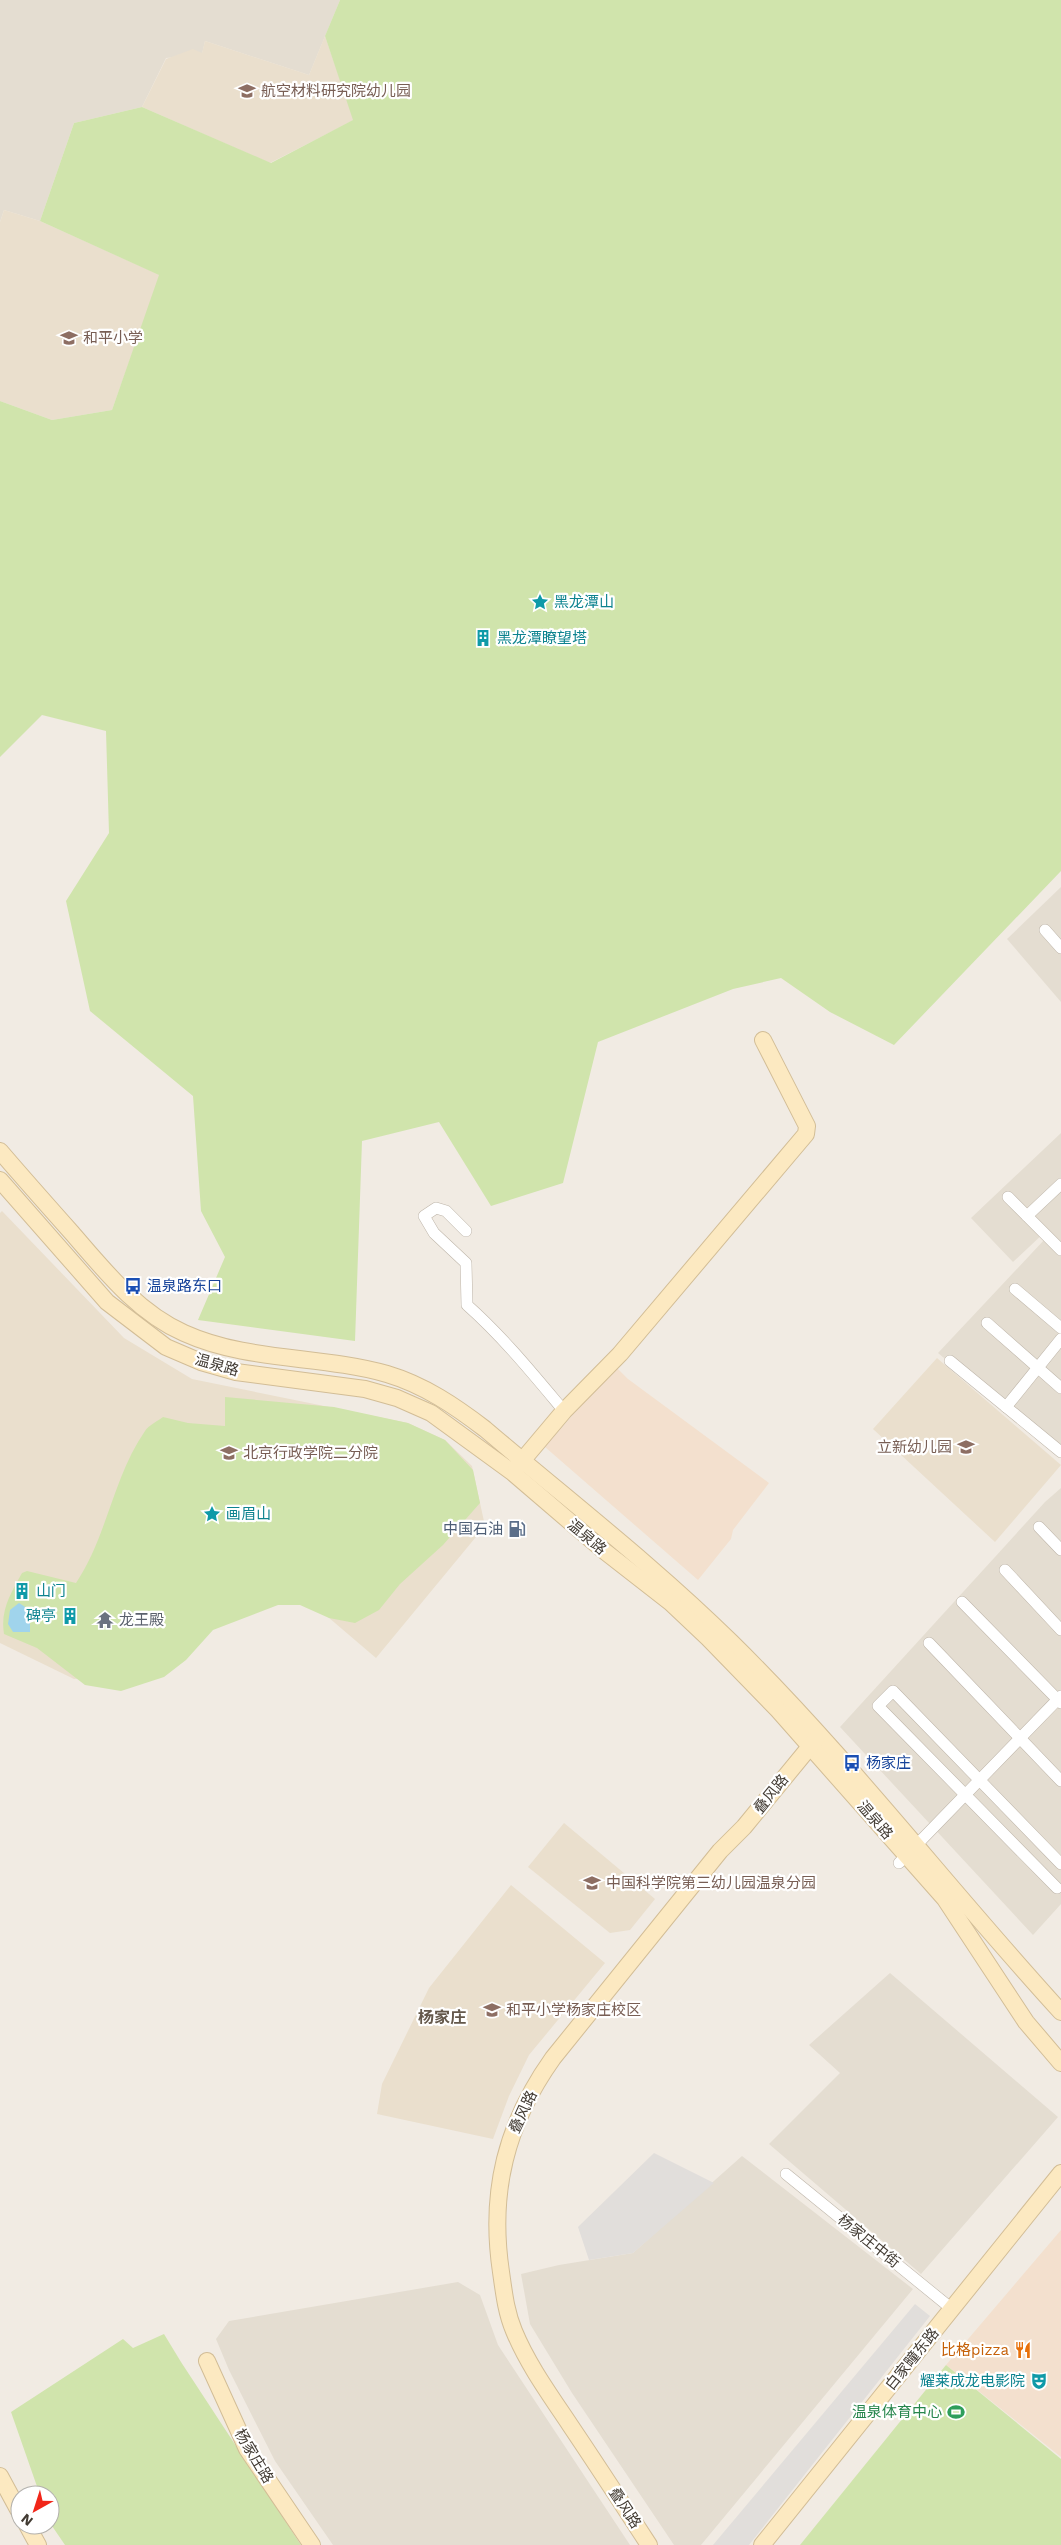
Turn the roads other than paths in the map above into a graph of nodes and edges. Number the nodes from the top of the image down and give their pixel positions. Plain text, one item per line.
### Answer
1 (1045, 930) dead end
2 (1061, 948) edge
3 (763, 1040) dead end
4 (0, 1151) edge
5 (0, 1180) edge
6 (1061, 1184) edge
7 (1008, 1196) dead end
8 (1027, 1216) junction
9 (466, 1231) dead end
10 (1061, 1250) edge
11 (1015, 1289) dead end
12 (986, 1323) dead end
13 (1061, 1328) edge
14 (1061, 1339) edge
15 (950, 1361) dead end
16 (1038, 1368) junction
17 (1061, 1388) edge
18 (1006, 1407) junction
19 (564, 1411) junction
20 (1061, 1452) edge
21 (517, 1466) junction
22 (1039, 1527) dead end
23 (1061, 1550) edge
24 (1005, 1570) dead end
25 (962, 1602) dead end
26 (1061, 1630) edge
27 (929, 1643) dead end
28 (1060, 1699) edge
29 (1020, 1738) junction
30 (814, 1741) junction
31 (979, 1780) junction
32 (1061, 1781) edge
33 (965, 1794) junction
34 (906, 1854) junction
35 (1061, 1864) edge
36 (1057, 1888) dead end
37 (1061, 2012) edge
38 (1061, 2063) edge
39 (1061, 2173) edge
40 (786, 2174) dead end
41 (952, 2309) junction
42 (207, 2361) dead end
43 (0, 2476) edge
44 (10, 2494) edge
45 (312, 2545) edge
46 (649, 2545) edge
47 (762, 2545) edge

1 - 2 street
3 - 19 main road
4 - 21 main road, 温泉路
5 - 21 main road, 温泉路
6 - 8 street
7 - 8 street
8 - 10 street
9 - 19 street
11 - 13 street
12 - 16 street
14 - 16 street
15 - 18 street
16 - 17 street
16 - 18 street
18 - 20 street
19 - 21 main road
21 - 30 main road, 温泉路
22 - 23 street
24 - 26 street
25 - 28 street
27 - 29 street
28 - 29 street
29 - 31 street
29 - 32 street
30 - 34 main road, 温泉路
30 - 46 main road, 叠风路
31 - 33 street
31 - 33 street
31 - 35 street
33 - 34 street
33 - 36 street
34 - 37 main road, 温泉路
34 - 38 main road, 温泉路
39 - 41 main road, 白家疃东路
40 - 41 street, 杨家庄中街
41 - 47 main road, 白家疃东路
42 - 45 main road, 杨家庄路
43 - 44 main road

